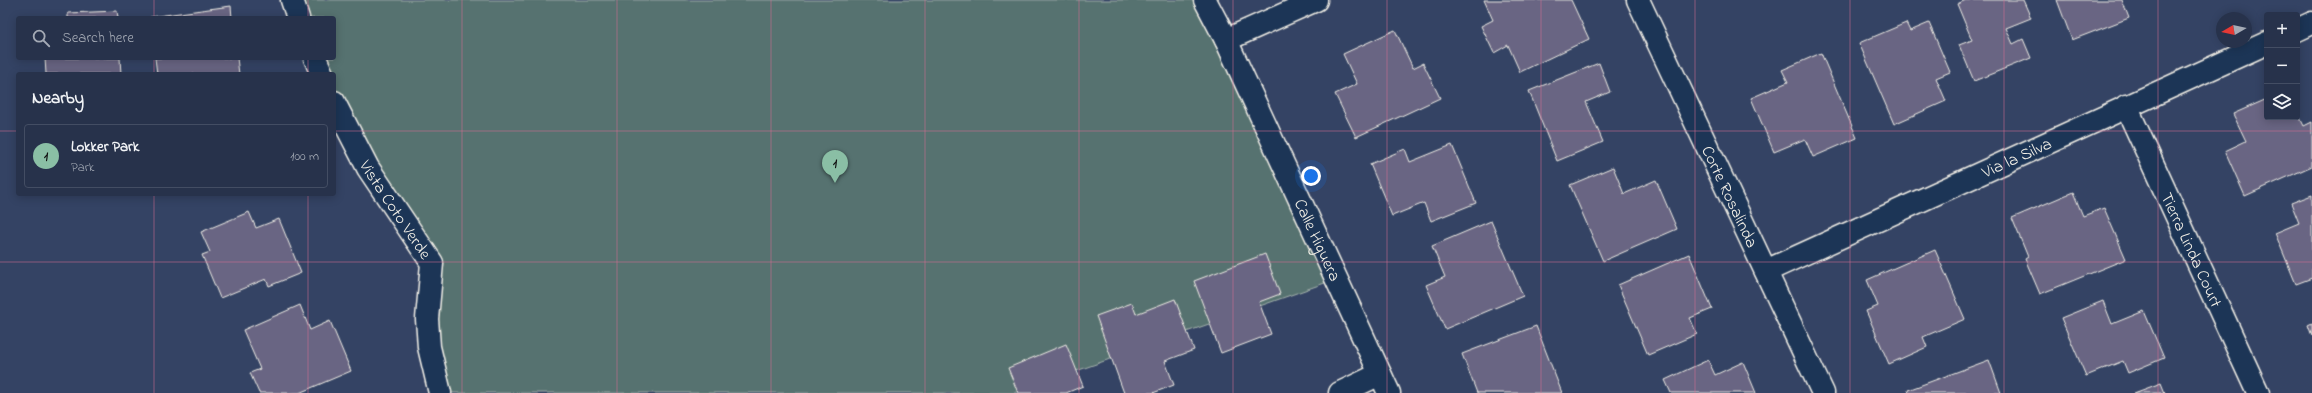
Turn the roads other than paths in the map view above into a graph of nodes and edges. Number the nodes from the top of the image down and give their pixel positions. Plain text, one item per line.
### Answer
1 (292, 0) edge
2 (1205, 0) edge
3 (1316, 0) edge
4 (1638, 0) edge
5 (297, 16) edge
6 (2312, 23) edge
7 (2300, 29) edge
8 (1226, 40) junction
9 (2264, 44) edge
10 (316, 60) edge
11 (321, 72) edge
12 (336, 106) edge
13 (2126, 106) junction
14 (1766, 271) junction
15 (1385, 384) edge
16 (440, 393) edge
17 (1340, 393) edge
18 (1823, 393) edge
19 (2258, 393) edge

1 - 5 street
2 - 8 street, Calle Higuera
3 - 8 street
4 - 14 street, Corte Rosalinda
6 - 7 street
8 - 15 street, Calle Higuera
9 - 13 street, Via la Silva
10 - 11 street
12 - 16 street, Vista Coto Verde
13 - 14 street, Via la Silva
13 - 19 street, Tierra Linda Court
14 - 18 street, Corte Rosalinda
15 - 17 street

